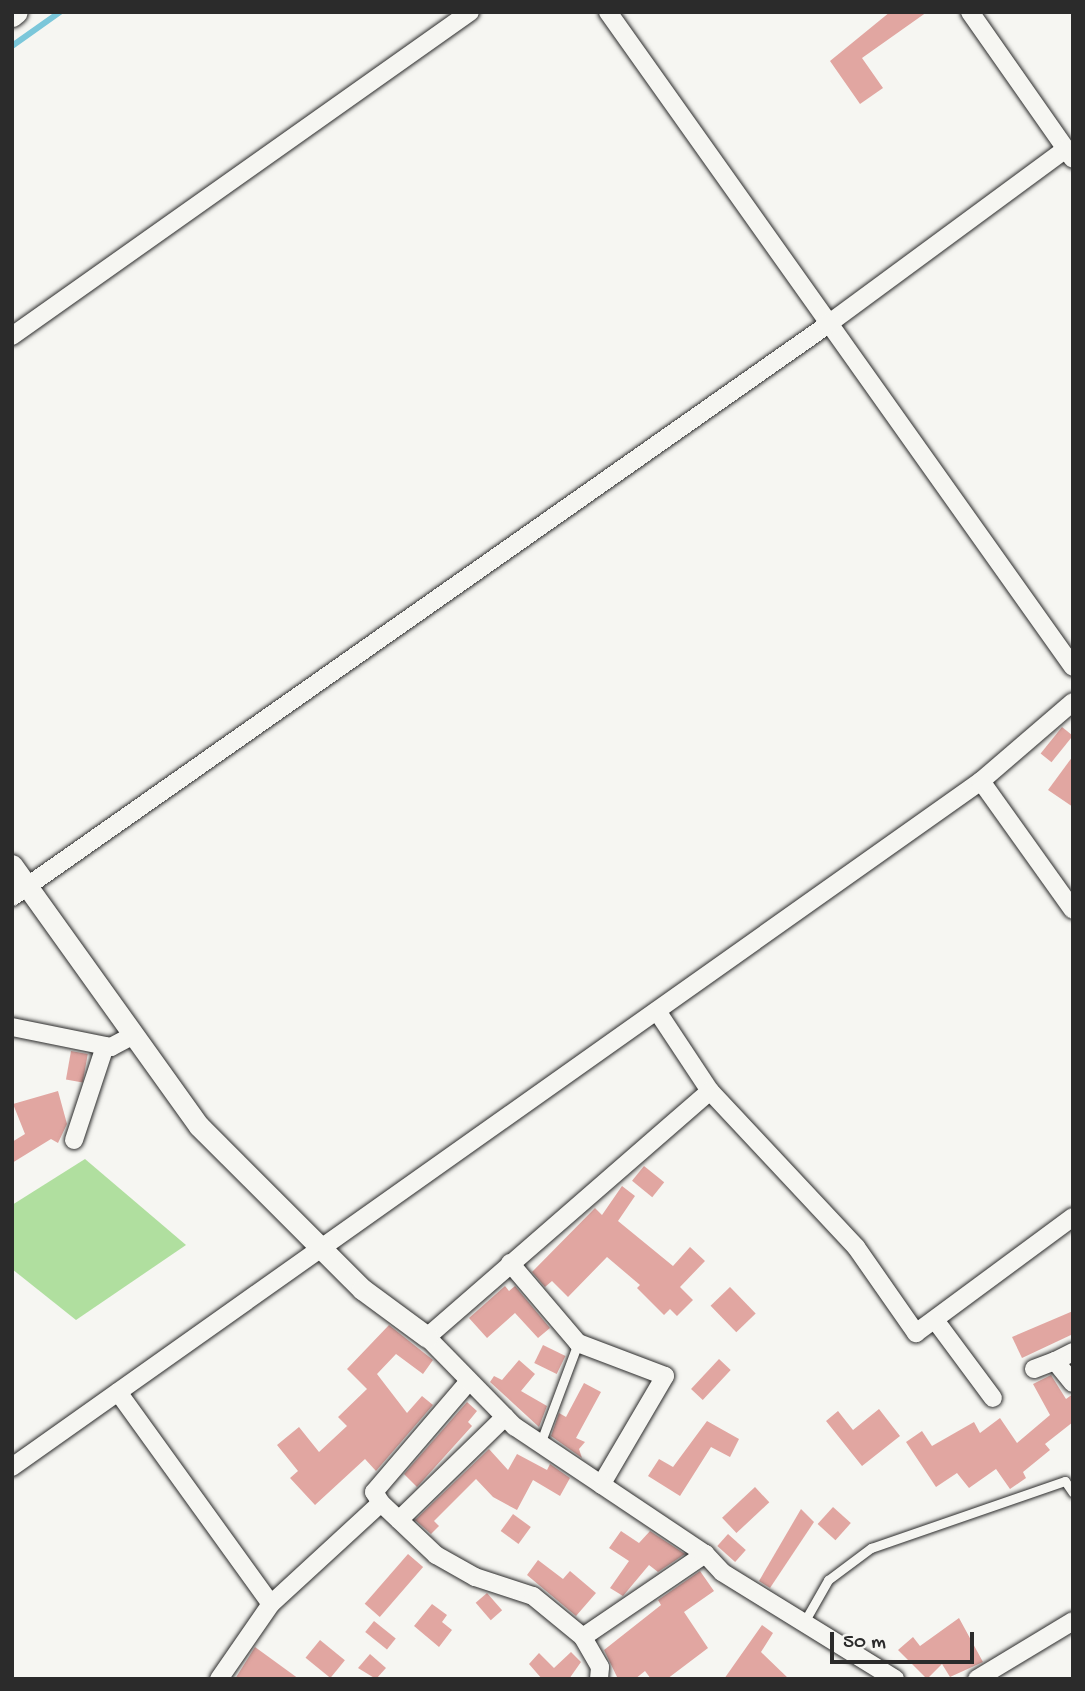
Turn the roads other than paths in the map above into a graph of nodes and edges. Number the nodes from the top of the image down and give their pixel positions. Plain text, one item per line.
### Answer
1 (17, 12) edge
2 (470, 12) edge
3 (608, 12) edge
4 (970, 12) edge
5 (12, 16) edge
6 (1069, 154) edge
7 (828, 325) junction
8 (12, 336) edge
9 (1073, 667) edge
10 (1073, 703) edge
11 (981, 780) junction
12 (12, 865) edge
13 (20, 892) edge
14 (1073, 910) edge
15 (657, 1011) junction
16 (12, 1027) edge
17 (132, 1036) junction
18 (105, 1046) junction
19 (710, 1091) junction
20 (74, 1140) dead end
21 (1073, 1217) edge
22 (319, 1248) junction
23 (510, 1263) junction
24 (935, 1320) junction
25 (426, 1337) junction
26 (578, 1343) junction
27 (1073, 1352) edge
28 (1055, 1361) junction
29 (1034, 1369) dead end
30 (469, 1381) junction
31 (1073, 1382) edge
32 (118, 1392) junction
33 (993, 1398) dead end
34 (505, 1417) junction
35 (540, 1444) junction
36 (12, 1466) edge
37 (601, 1485) junction
38 (1073, 1493) edge
39 (381, 1503) junction
40 (399, 1520) junction
41 (705, 1554) junction
42 (271, 1604) junction
43 (1073, 1621) edge
44 (803, 1624) junction
45 (583, 1637) junction
46 (981, 1678) edge
47 (219, 1679) edge
48 (598, 1679) edge
49 (895, 1679) edge

1 - 5 street
2 - 8 street
3 - 7 street
4 - 6 street
6 - 7 street
7 - 9 street
7 - 13 street
10 - 11 street
11 - 14 street
11 - 15 street
12 - 13 street
13 - 17 street
15 - 19 street
15 - 22 street
16 - 18 street
17 - 18 street
17 - 22 street
18 - 20 street
19 - 23 street
19 - 24 street
21 - 24 street
22 - 25 street
22 - 32 street
23 - 25 street
23 - 26 street
24 - 33 street
25 - 30 street
26 - 35 lane
26 - 37 street
27 - 28 street
28 - 29 street
28 - 31 street
30 - 34 street
30 - 39 street
32 - 36 street
32 - 42 street
34 - 35 street
34 - 40 street
35 - 37 street
37 - 41 street
38 - 44 lane
39 - 40 street
39 - 42 street
40 - 45 street
41 - 44 street
41 - 45 street
42 - 47 street
43 - 46 street
44 - 49 street
45 - 48 street

